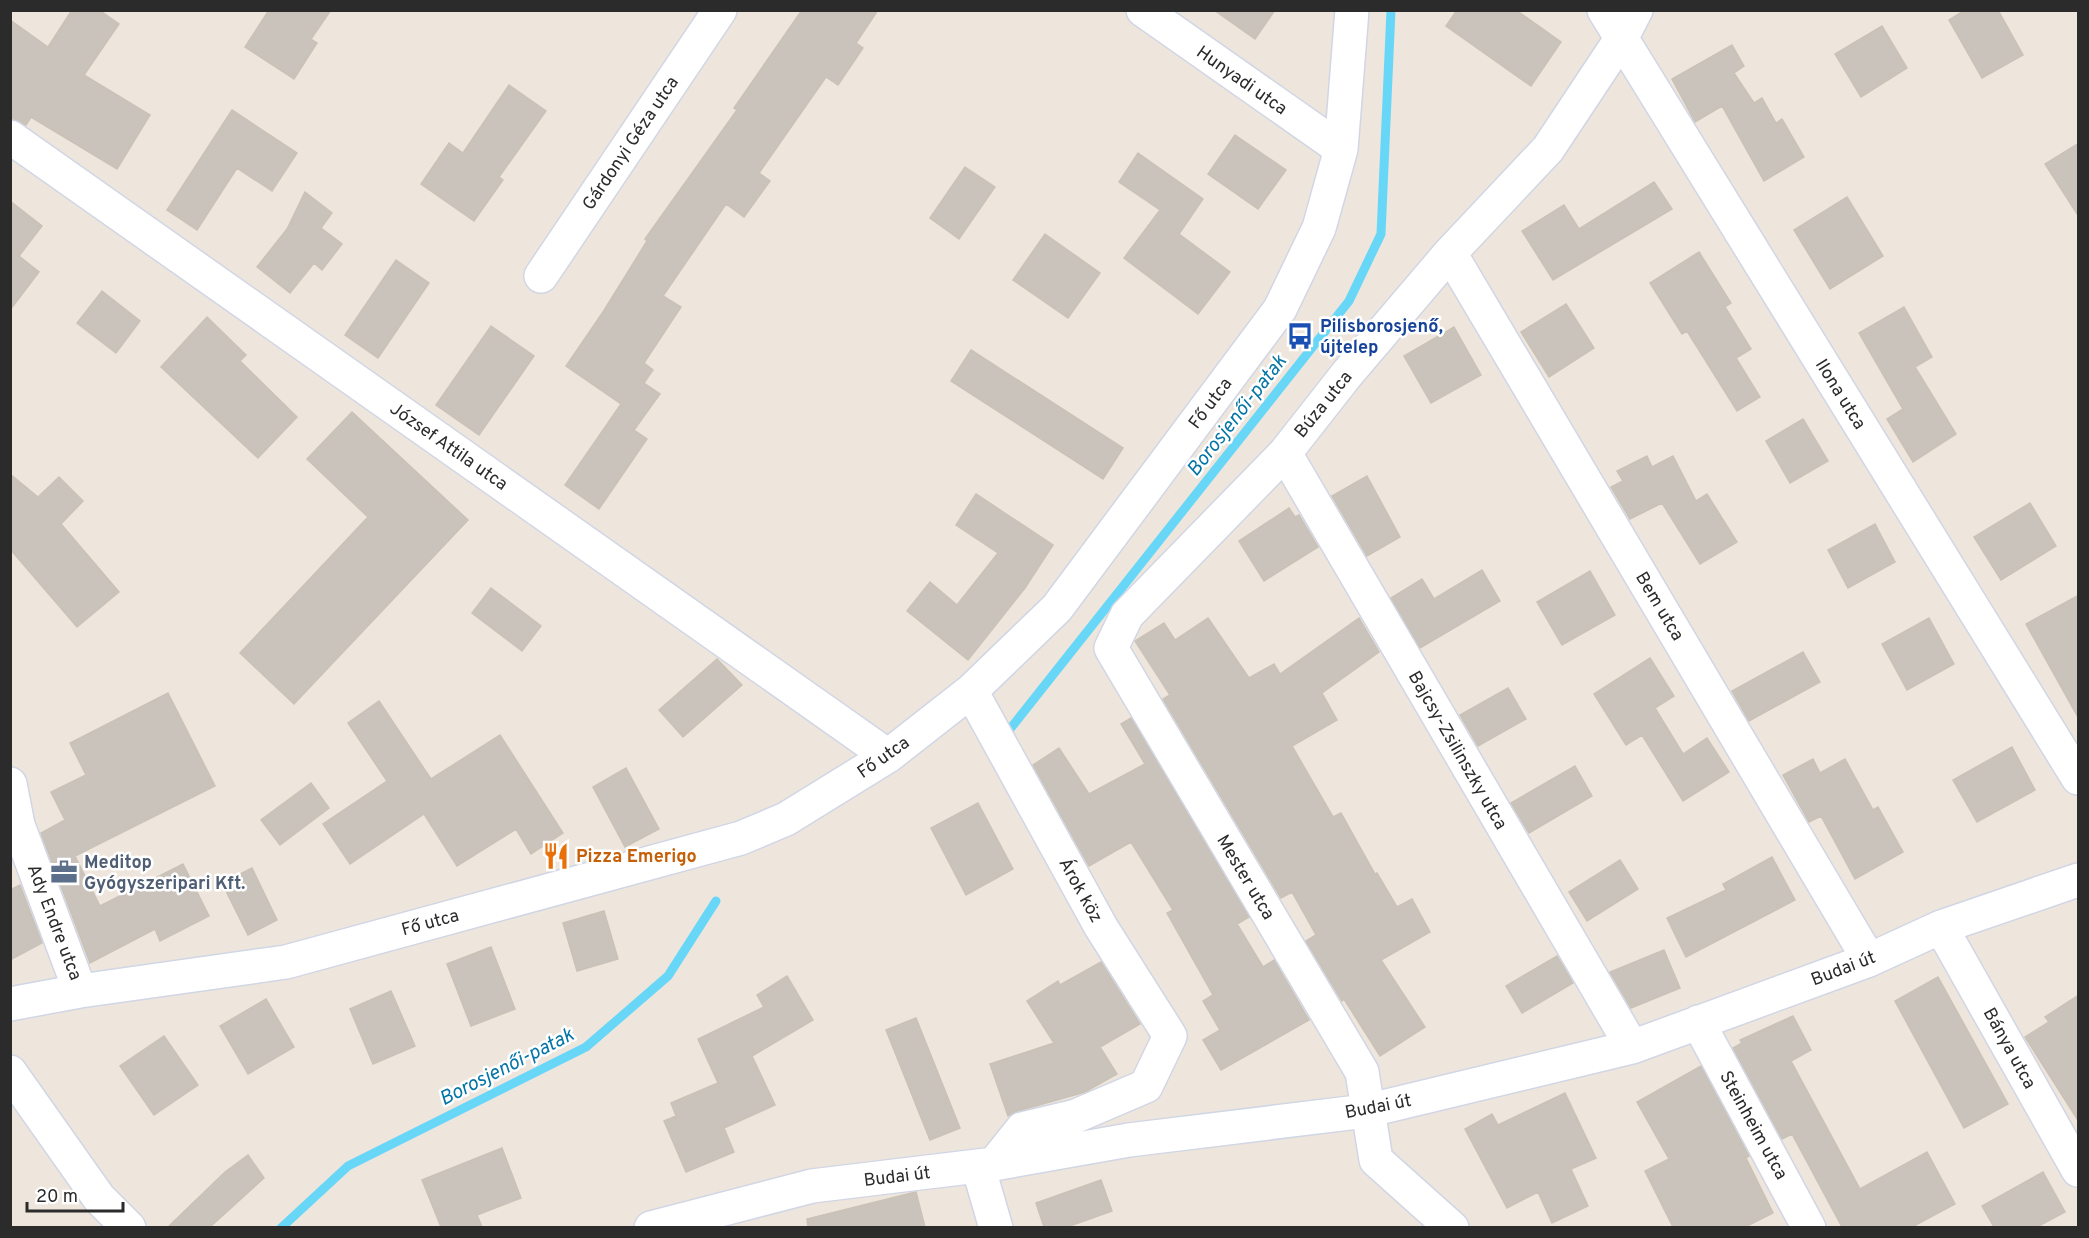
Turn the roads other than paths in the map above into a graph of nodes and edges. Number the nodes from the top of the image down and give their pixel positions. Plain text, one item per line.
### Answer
1 (720, 10) edge
2 (1143, 10) edge
3 (1353, 10) edge
4 (1604, 10) edge
5 (1636, 10) edge
6 (1621, 39) junction
7 (10, 137) edge
8 (1341, 149) junction
9 (1450, 253) junction
10 (541, 276) dead end
11 (1285, 453) junction
12 (1111, 648) joint
13 (972, 691) junction
14 (888, 756) junction
15 (2079, 778) edge
16 (10, 784) edge
17 (2079, 880) edge
18 (1941, 927) junction
19 (1869, 960) junction
20 (80, 991) junction
21 (10, 1004) edge
22 (1698, 1022) junction
23 (1632, 1047) junction
24 (10, 1072) edge
25 (1366, 1110) junction
26 (986, 1165) junction
27 (2079, 1170) edge
28 (129, 1227) edge
29 (651, 1227) edge
30 (996, 1227) edge
31 (1452, 1227) edge
32 (1809, 1227) edge

1 - 10 street, Gárdonyi Géza utca
2 - 8 street, Hunyadi utca
3 - 8 street, Fő utca
4 - 6 street, Ilona utca
5 - 6 street, Búza utca
6 - 9 street, Búza utca
6 - 15 street, Ilona utca
7 - 14 street, József Attila utca
8 - 13 street, Fő utca
9 - 11 street, Búza utca
9 - 19 street, Bem utca
11 - 12 street, Búza utca
11 - 23 street, Bajcsy-Zsilinszky utca
12 - 25 street, Mester utca
13 - 14 street, Fő utca
13 - 26 street, Árok köz
14 - 20 street, Fő utca
16 - 20 street, Ady Endre utca
17 - 18 street, Budai út
18 - 19 street, Budai út
18 - 27 street, Bánya utca
19 - 22 street, Budai út
20 - 21 street, Fő utca
22 - 23 street, Budai út
22 - 32 street, Steinheim utca
23 - 25 street, Budai út
24 - 28 street
25 - 26 street, Budai út
25 - 31 street, Mester utca
26 - 29 street, Budai út
26 - 30 street

